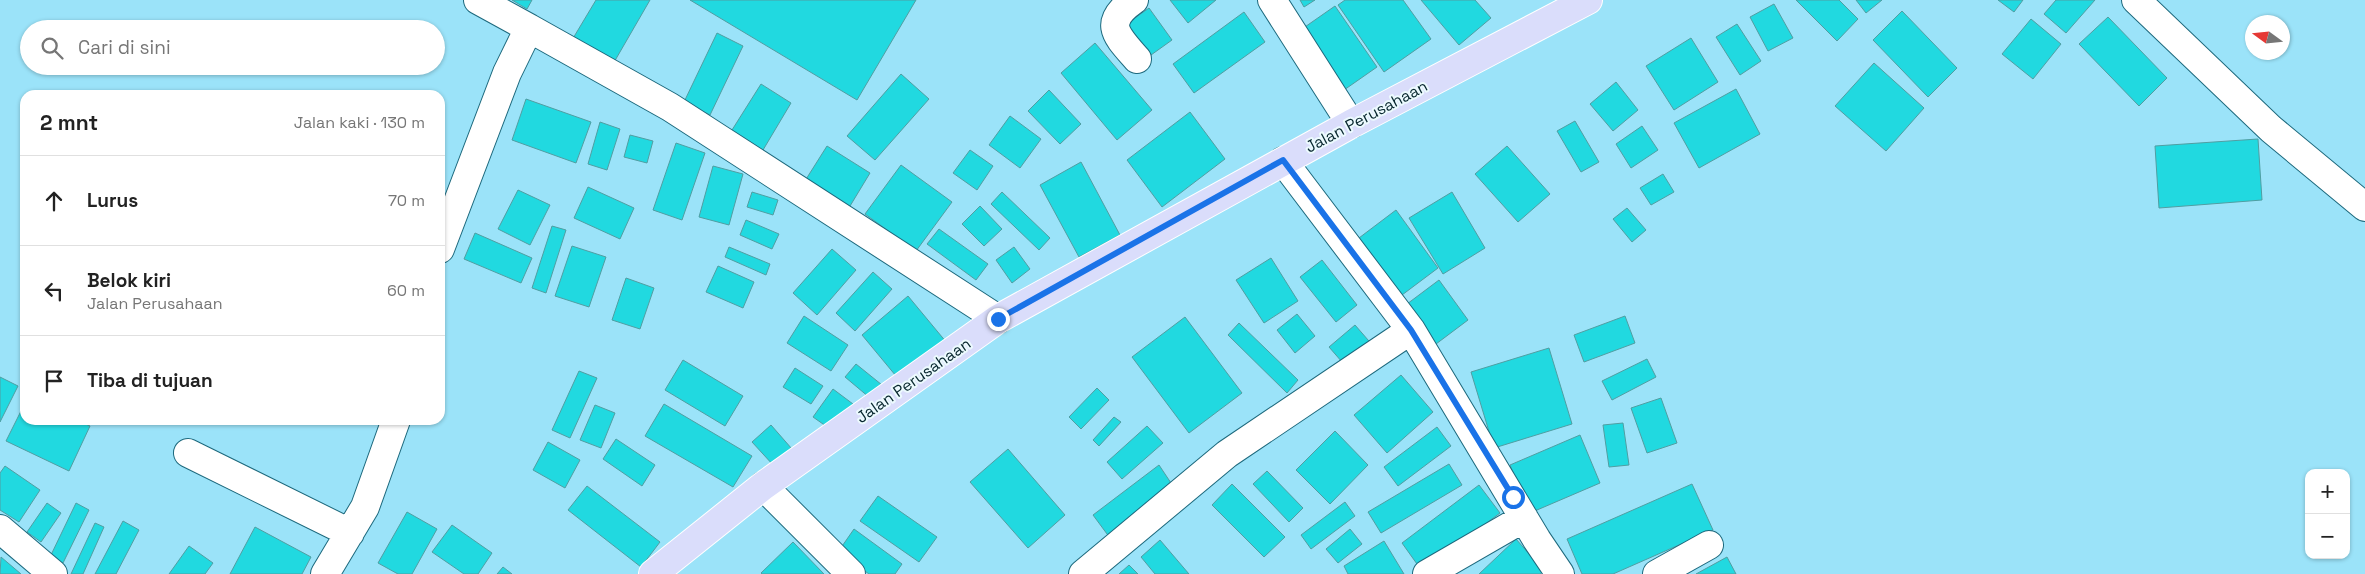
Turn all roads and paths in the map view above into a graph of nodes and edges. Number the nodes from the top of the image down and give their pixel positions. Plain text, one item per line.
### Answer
1 (478, 0) edge
2 (1134, 0) edge
3 (1272, 0) edge
4 (1588, 0) edge
5 (2136, 0) edge
6 (529, 28) junction
7 (1137, 59) dead end
8 (1351, 124) junction
9 (1283, 160) junction
10 (2365, 207) edge
11 (445, 236) edge
12 (998, 319) junction
13 (1411, 330) junction
14 (394, 425) edge
15 (188, 453) dead end
16 (763, 486) junction
17 (1524, 518) junction
18 (0, 529) edge
19 (350, 533) junction
20 (1709, 545) dead end
21 (53, 574) edge
22 (325, 574) edge
23 (653, 574) edge
24 (851, 574) edge
25 (1083, 574) edge
26 (1427, 574) edge
27 (1560, 574) edge
28 (1657, 574) edge

1 - 6 street
2 - 7 street
3 - 8 street
4 - 8 main road, Jalan Perusahaan
5 - 10 street
6 - 11 street
6 - 12 street
8 - 9 main road, Jalan Perusahaan
9 - 12 main road, Jalan Perusahaan
9 - 13 street
12 - 16 main road, Jalan Perusahaan
13 - 17 street
13 - 25 street
14 - 19 street
15 - 19 street
16 - 23 main road, Jalan Perusahaan
16 - 24 street
17 - 26 street
17 - 27 street
18 - 21 street
19 - 22 street
20 - 28 street

